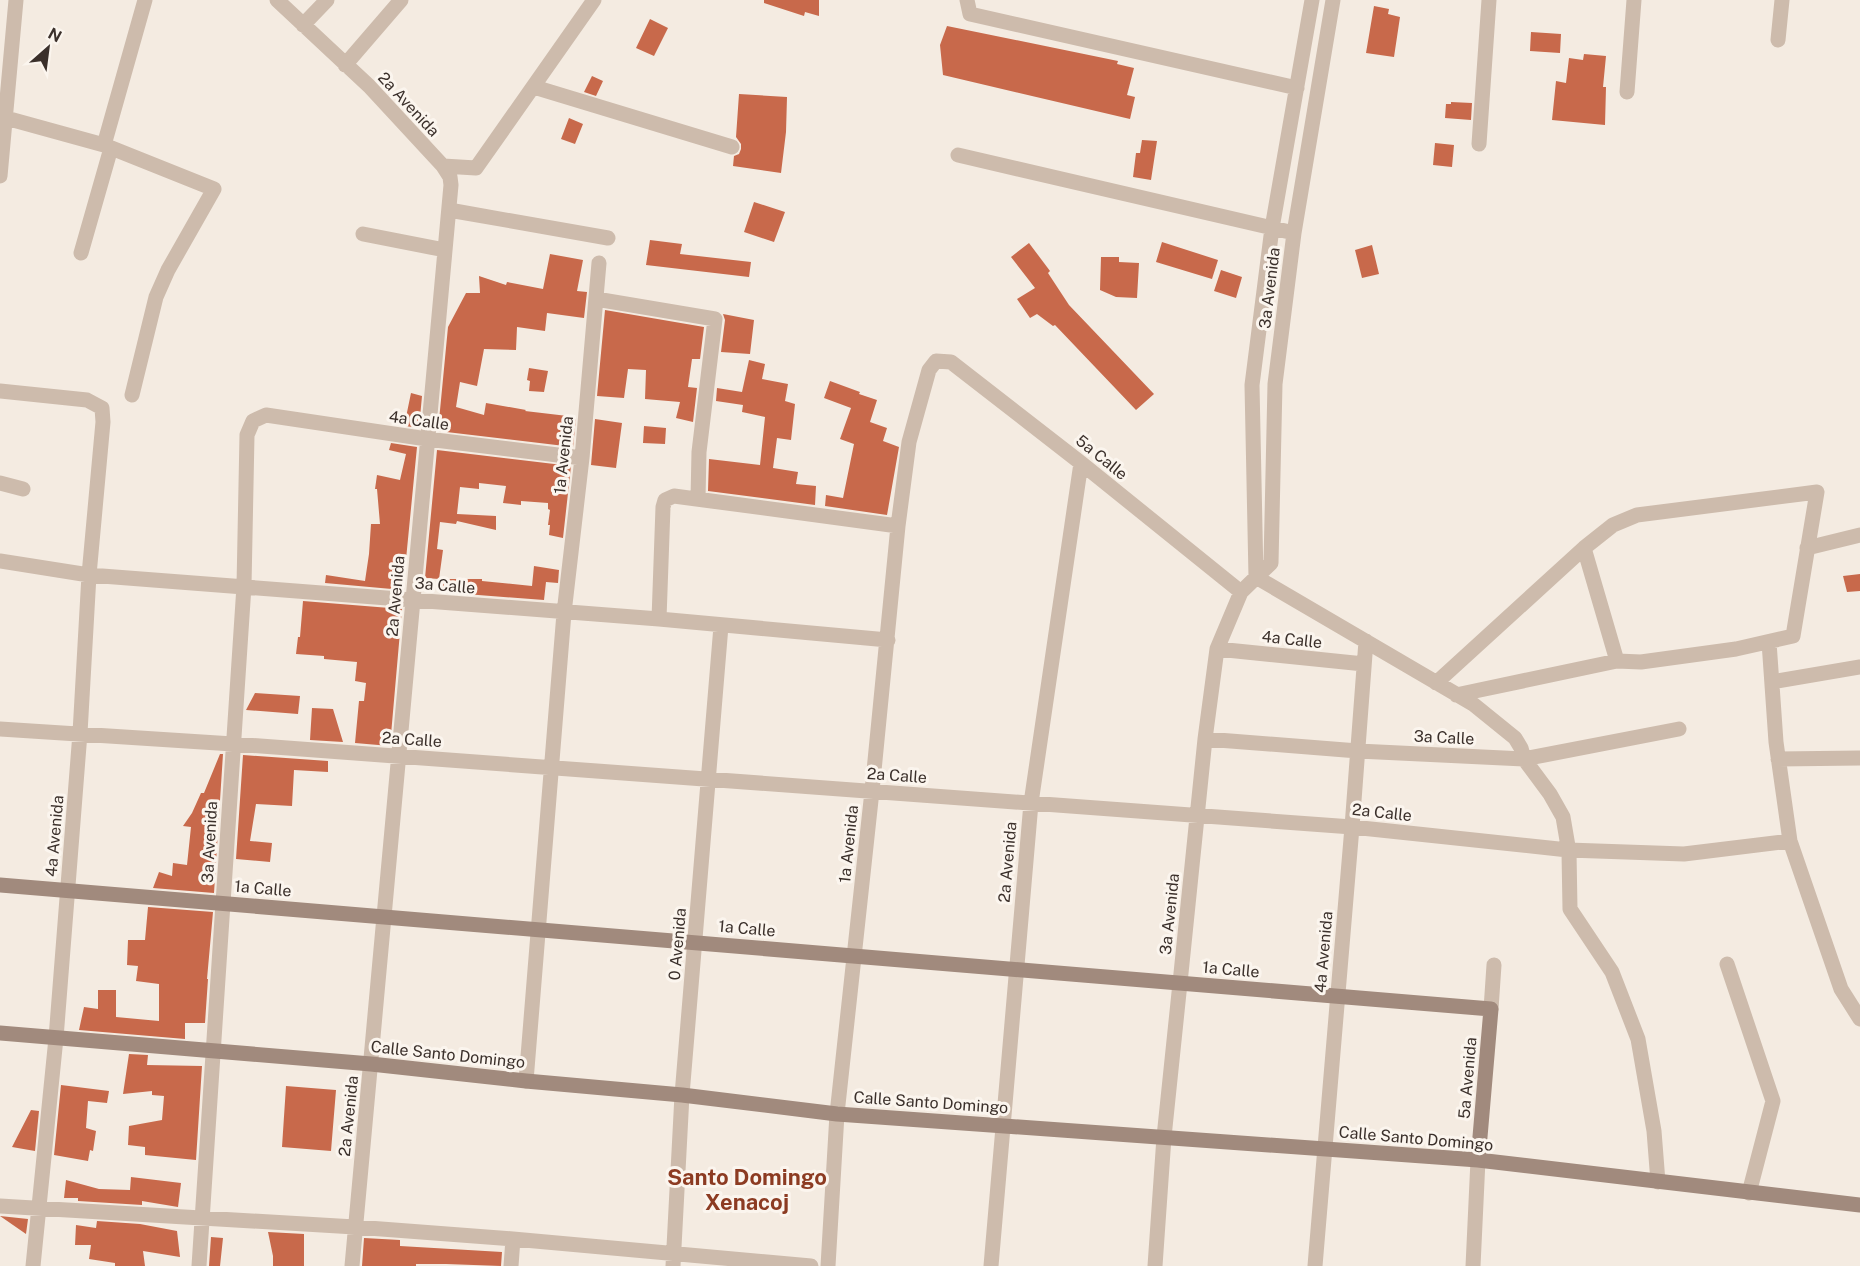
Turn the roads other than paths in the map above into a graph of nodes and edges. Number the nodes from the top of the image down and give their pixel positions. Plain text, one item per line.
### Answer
1 (16, 0) edge
2 (145, 0) edge
3 (277, 0) edge
4 (327, 0) edge
5 (401, 0) edge
6 (594, 0) edge
7 (1312, 0) edge
8 (1489, 0) edge
9 (1634, 0) edge
10 (1782, 0) edge
11 (1334, 1) edge
12 (968, 7) edge
13 (303, 25) junction
14 (1778, 40) dead end
15 (5, 54) edge
16 (345, 65) junction
17 (534, 87) junction
18 (1297, 88) junction
19 (1627, 92) dead end
20 (6, 118) junction
21 (1479, 144) dead end
22 (108, 147) junction
23 (732, 147) dead end
24 (958, 155) dead end
25 (443, 166) junction
26 (0, 176) edge
27 (448, 210) junction
28 (1272, 228) junction
29 (1294, 233) junction
30 (363, 234) dead end
31 (608, 238) dead end
32 (445, 250) junction
33 (81, 253) dead end
34 (599, 263) dead end
35 (596, 299) junction
36 (936, 361) joint
37 (0, 392) edge
38 (132, 395) dead end
39 (253, 421) joint
40 (427, 440) junction
41 (582, 458) junction
42 (1081, 463) junction
43 (0, 483) edge
44 (23, 489) dead end
45 (698, 499) junction
46 (898, 526) junction
47 (1860, 535) edge
48 (1584, 548) junction
49 (1807, 548) junction
50 (0, 561) edge
51 (89, 575) junction
52 (1256, 577) junction
53 (244, 586) junction
54 (1241, 592) junction
55 (412, 600) junction
56 (564, 613) junction
57 (659, 619) junction
58 (721, 626) junction
59 (888, 640) junction
60 (1366, 641) junction
61 (1769, 642) junction
62 (1217, 649) junction
63 (1617, 661) junction
64 (1364, 664) junction
65 (1860, 667) edge
66 (1436, 682) junction
67 (1772, 682) junction
68 (1456, 695) junction
69 (0, 729) edge
70 (1679, 729) dead end
71 (80, 733) junction
72 (1205, 739) junction
73 (233, 744) junction
74 (1358, 751) junction
75 (399, 756) junction
76 (1860, 758) edge
77 (1524, 759) junction
78 (1778, 759) junction
79 (552, 767) junction
80 (709, 779) junction
81 (872, 791) junction
82 (1031, 803) junction
83 (1198, 815) junction
84 (1352, 827) junction
85 (1790, 841) junction
86 (1568, 850) junction
87 (0, 885) edge
88 (67, 892) junction
89 (224, 902) junction
90 (384, 916) junction
91 (538, 929) junction
92 (695, 942) junction
93 (854, 955) junction
94 (1727, 964) dead end
95 (1494, 965) dead end
96 (1016, 969) junction
97 (1180, 983) junction
98 (1337, 996) junction
99 (1491, 1009) junction
100 (1860, 1019) edge
101 (0, 1033) edge
102 (56, 1038) junction
103 (213, 1051) junction
104 (371, 1064) junction
105 (526, 1081) junction
106 (682, 1095) junction
107 (837, 1114) junction
108 (1002, 1125) junction
109 (1164, 1137) junction
110 (1324, 1148) junction
111 (1478, 1160) junction
112 (1658, 1182) junction
113 (1749, 1192) junction
114 (1860, 1205) edge
115 (0, 1206) edge
116 (39, 1207) junction
117 (202, 1217) junction
118 (355, 1227) junction
119 (513, 1239) junction
120 (673, 1259) edge
121 (33, 1266) edge
122 (199, 1266) edge
123 (352, 1266) edge
124 (512, 1266) edge
125 (811, 1266) edge
126 (828, 1266) edge
127 (991, 1266) edge
128 (1155, 1266) edge
129 (1315, 1266) edge
130 (1473, 1266) edge

1 - 15 street
2 - 22 street
3 - 13 street, 2a Avenida
4 - 13 street
5 - 16 street
6 - 17 street
7 - 18 street, 3a Avenida
8 - 21 street
9 - 19 street
10 - 14 street
11 - 29 street, 3a Avenida
12 - 18 street
13 - 16 street, 2a Avenida
15 - 20 street
16 - 25 street, 2a Avenida
17 - 23 street
17 - 25 street
18 - 28 street, 3a Avenida
20 - 22 street
20 - 26 street
22 - 33 street
22 - 38 street
24 - 28 street
25 - 27 street, 2a Avenida
27 - 31 street
27 - 32 street, 2a Avenida
28 - 29 street
28 - 52 street, 3a Avenida
29 - 52 street, 3a Avenida
30 - 32 street
32 - 40 street, 2a Avenida
34 - 35 street, 1a Avenida
35 - 41 street, 1a Avenida
35 - 45 street
36 - 42 street, 5a Calle
36 - 46 street, 1a Avenida
37 - 51 street, 4a Avenida
39 - 40 street, 4a Calle
39 - 53 street, 3a Avenida
40 - 41 street, 4a Calle
40 - 55 street, 2a Avenida
41 - 56 street, 1a Avenida
42 - 54 street, 5a Calle
42 - 82 street, 2a Avenida
43 - 44 street
45 - 46 street
45 - 57 street
46 - 59 street, 1a Avenida
47 - 49 street
48 - 49 street
48 - 63 street
48 - 66 street
49 - 61 street
50 - 51 street, 3a Calle
51 - 53 street, 3a Calle
51 - 71 street, 4a Avenida
52 - 54 street, 3a Avenida
52 - 60 street
53 - 55 street, 3a Calle
53 - 73 street, 3a Avenida
54 - 62 street, 3a Avenida
55 - 56 street, 3a Calle
55 - 75 street, 2a Avenida
56 - 57 street, 3a Calle
56 - 79 street, 1a Avenida
57 - 58 street, 3a Calle
58 - 59 street, 3a Calle
58 - 80 street, 0 Avenida
59 - 81 street, 1a Avenida
60 - 64 street, 4a Avenida
60 - 66 street
61 - 63 street
61 - 67 street
62 - 64 street, 4a Calle
62 - 72 street, 3a Avenida
63 - 68 street
64 - 74 street, 4a Avenida
65 - 67 street
66 - 68 street
67 - 78 street
68 - 77 street
69 - 71 street, 2a Calle
70 - 77 street, 3a Calle
71 - 73 street, 2a Calle
71 - 88 street, 4a Avenida
72 - 74 street, 3a Calle
72 - 83 street, 3a Avenida
73 - 75 street, 2a Calle
73 - 89 street, 3a Avenida
74 - 77 street, 3a Calle
74 - 84 street, 4a Avenida
75 - 79 street, 2a Calle
75 - 90 street, 2a Avenida
76 - 78 street
77 - 86 street
78 - 85 street
79 - 80 street, 2a Calle
79 - 91 street, 1a Avenida
80 - 81 street, 2a Calle
80 - 92 street, 0 Avenida
81 - 82 street, 2a Calle
81 - 93 street, 1a Avenida
82 - 83 street, 2a Calle
82 - 96 street, 2a Avenida
83 - 84 street, 2a Calle
83 - 97 street, 3a Avenida
84 - 86 street, 2a Calle
84 - 98 street, 4a Avenida
85 - 86 street, 2a Calle
85 - 100 street
86 - 112 street
87 - 88 main road, 1a Calle
88 - 89 main road, 1a Calle
88 - 102 street, 4a Avenida
89 - 90 main road, 1a Calle
89 - 103 street, 3a Avenida
90 - 91 main road, 1a Calle
90 - 104 street, 2a Avenida
91 - 92 main road, 1a Calle
91 - 105 street, 1a Avenida
92 - 93 main road, 1a Calle
92 - 106 street, 0 Avenida
93 - 96 main road, 1a Calle
93 - 107 street, 1a Avenida
94 - 113 street
95 - 99 street, 5a Avenida
96 - 97 main road, 1a Calle
96 - 108 street, 2a Avenida
97 - 98 main road, 1a Calle
97 - 109 street, 3a Avenida
98 - 99 main road, 1a Calle
98 - 110 street, 4a Avenida
99 - 111 main road, 5a Avenida
101 - 102 main road, Calle Santo Domingo
102 - 103 main road, Calle Santo Domingo
102 - 116 street, 4a Avenida
103 - 104 main road, Calle Santo Domingo
103 - 117 street, 3a Avenida
104 - 105 main road, Calle Santo Domingo
104 - 118 street, 2a Avenida
105 - 106 main road, Calle Santo Domingo
106 - 107 main road, Calle Santo Domingo
106 - 120 street, 0 Avenida
107 - 108 main road, Calle Santo Domingo
107 - 126 street, 1a Avenida
108 - 109 main road, Calle Santo Domingo
108 - 127 street, 2a Avenida
109 - 110 main road, Calle Santo Domingo
109 - 128 street, 3a Avenida
110 - 111 main road, Calle Santo Domingo
110 - 129 street, 4a Avenida
111 - 112 main road, Calle Santo Domingo
111 - 130 street, 5a Avenida
112 - 113 main road, Calle Santo Domingo
113 - 114 main road, Calle Santo Domingo
115 - 116 street
116 - 117 street
116 - 121 street, 4a Avenida
117 - 118 street
117 - 122 street, 3a Avenida
118 - 119 street
118 - 123 street, 2a Avenida
119 - 120 street
119 - 124 street
120 - 125 street

